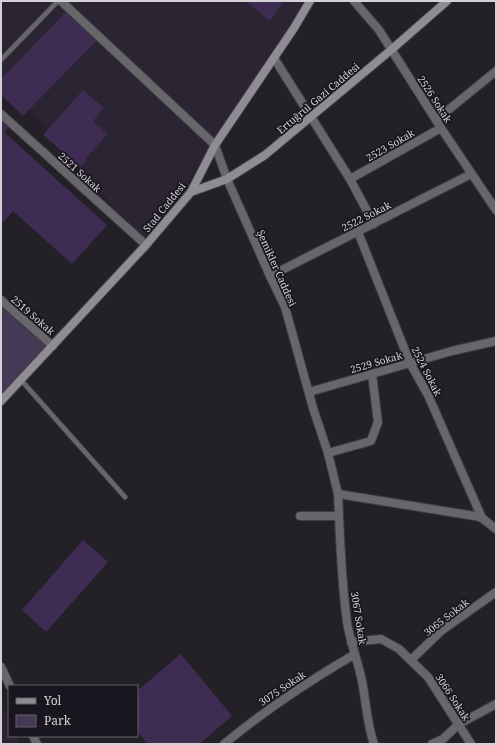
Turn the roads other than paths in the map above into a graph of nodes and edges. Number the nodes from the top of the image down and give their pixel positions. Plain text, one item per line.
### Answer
1 (60, 1) edge
2 (310, 1) edge
3 (354, 1) edge
4 (447, 1) edge
5 (391, 50) junction
6 (274, 58) junction
7 (1, 60) edge
8 (496, 71) edge
9 (1, 114) edge
10 (311, 117) junction
11 (436, 120) junction
12 (441, 128) junction
13 (215, 145) junction
14 (471, 174) junction
15 (226, 179) junction
16 (350, 179) junction
17 (191, 192) junction
18 (496, 210) edge
19 (374, 224) junction
20 (358, 232) junction
21 (146, 245) junction
22 (270, 276) junction
23 (1, 300) edge
24 (496, 341) edge
25 (52, 346) junction
26 (410, 363) junction
27 (372, 374) junction
28 (21, 380) junction
29 (309, 392) junction
30 (1, 401) edge
31 (328, 453) junction
32 (338, 494) junction
33 (125, 497) dead end
34 (300, 516) dead end
35 (339, 516) junction
36 (482, 518) junction
37 (496, 528) edge
38 (496, 592) edge
39 (351, 642) junction
40 (355, 654) junction
41 (411, 660) junction
42 (1, 667) edge
43 (10, 685) edge
44 (496, 704) edge
45 (459, 724) junction
46 (224, 744) edge
47 (374, 744) edge
48 (432, 744) edge
49 (471, 744) edge

1 - 7 lane
1 - 13 street, Şemikler Caddesi
2 - 6 street, Stad Caddesi
3 - 5 street, 2526 Sokak
4 - 5 street, Ertuğrul Gazi Caddesi
5 - 10 street, Ertuğrul Gazi Caddesi
5 - 11 street, 2526 Sokak
6 - 10 street
6 - 13 street, Stad Caddesi
8 - 11 street
9 - 21 street, 2521 Sokak
10 - 15 street, Ertuğrul Gazi Caddesi
10 - 16 street
11 - 12 street, 2526 Sokak
12 - 14 street, 2526 Sokak
12 - 16 street, 2523 Sokak
13 - 15 street, Şemikler Caddesi
13 - 17 street, Stad Caddesi
14 - 18 street, 2526 Sokak
14 - 19 street, 2522 Sokak
15 - 17 street, Ertuğrul Gazi Caddesi
15 - 22 street, Şemikler Caddesi
16 - 19 street
17 - 21 street, Stad Caddesi
19 - 20 street, 2522 Sokak
20 - 22 street, 2522 Sokak
20 - 26 street, 2524 Sokak
21 - 25 street, Stad Caddesi
22 - 29 street, Şemikler Caddesi
23 - 25 street, 2519 Sokak
24 - 26 street, 2529 Sokak
25 - 28 street, Stad Caddesi
26 - 27 street, 2529 Sokak
26 - 36 street, 2524 Sokak
27 - 29 street, 2529 Sokak
27 - 31 street
28 - 30 street, Stad Caddesi
28 - 33 lane
29 - 31 street, Şemikler Caddesi
31 - 32 street, Şemikler Caddesi
32 - 35 street, 3067 Sokak
32 - 36 street
34 - 35 street
35 - 39 street, 3067 Sokak
36 - 37 street
38 - 41 street, 3065 Sokak
39 - 40 street, 3067 Sokak
39 - 41 street, 3066 Sokak
40 - 46 street, 3075 Sokak
40 - 47 street, 3067 Sokak
41 - 45 street, 3066 Sokak
42 - 43 street
44 - 45 street
45 - 48 street
45 - 49 street, 3066 Sokak

